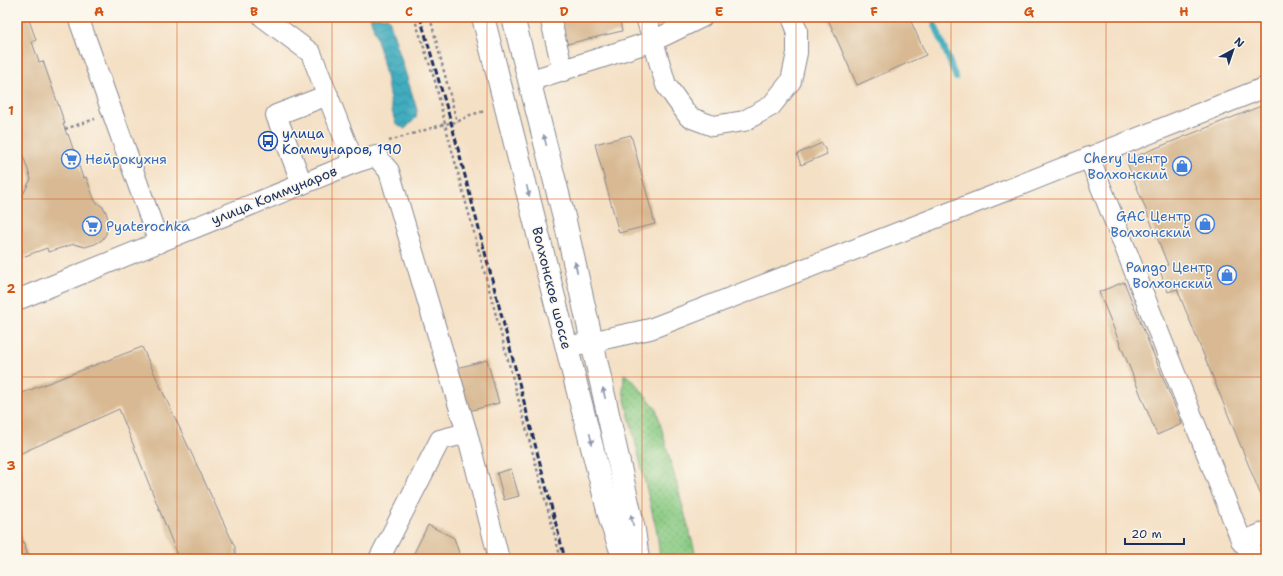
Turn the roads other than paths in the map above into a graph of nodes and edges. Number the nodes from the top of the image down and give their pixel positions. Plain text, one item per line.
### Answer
1 (78, 17) edge
2 (263, 17) edge
3 (476, 17) edge
4 (483, 17) edge
5 (513, 17) edge
6 (550, 17) edge
7 (646, 17) edge
8 (702, 17) edge
9 (792, 17) edge
10 (653, 41) junction
11 (563, 71) junction
12 (529, 81) junction
13 (501, 86) junction
14 (1266, 87) edge
15 (328, 95) junction
16 (1089, 157) junction
17 (354, 163) junction
18 (302, 184) junction
19 (159, 243) junction
20 (17, 300) edge
21 (593, 341) junction
22 (567, 347) junction
23 (467, 433) junction
24 (1266, 532) edge
25 (1242, 542) junction
26 (379, 559) edge
27 (499, 559) edge
28 (624, 559) edge
29 (638, 559) edge
30 (1259, 559) edge

1 - 19 street
2 - 15 street
3 - 13 main road
4 - 13 main road, Волхонское шоссе
5 - 12 main road, Волхонское шоссе
6 - 11 street
7 - 10 street
8 - 10 street
9 - 10 street
10 - 11 street
11 - 12 street
12 - 13 main road
21 -> 12 main road, Волхонское шоссе
13 -> 22 main road, Волхонское шоссе
14 - 16 street
15 - 17 street
15 - 18 street
16 - 21 street
16 - 25 street
17 - 18 street, улица Коммунаров
17 - 23 street, улица Коммунаров
18 - 19 street, улица Коммунаров
19 - 20 street, улица Коммунаров
21 - 22 street
29 -> 21 main road, Волхонское шоссе
22 -> 28 main road, Волхонское шоссе
23 - 26 street
23 - 27 street
24 - 25 street
25 - 30 street

